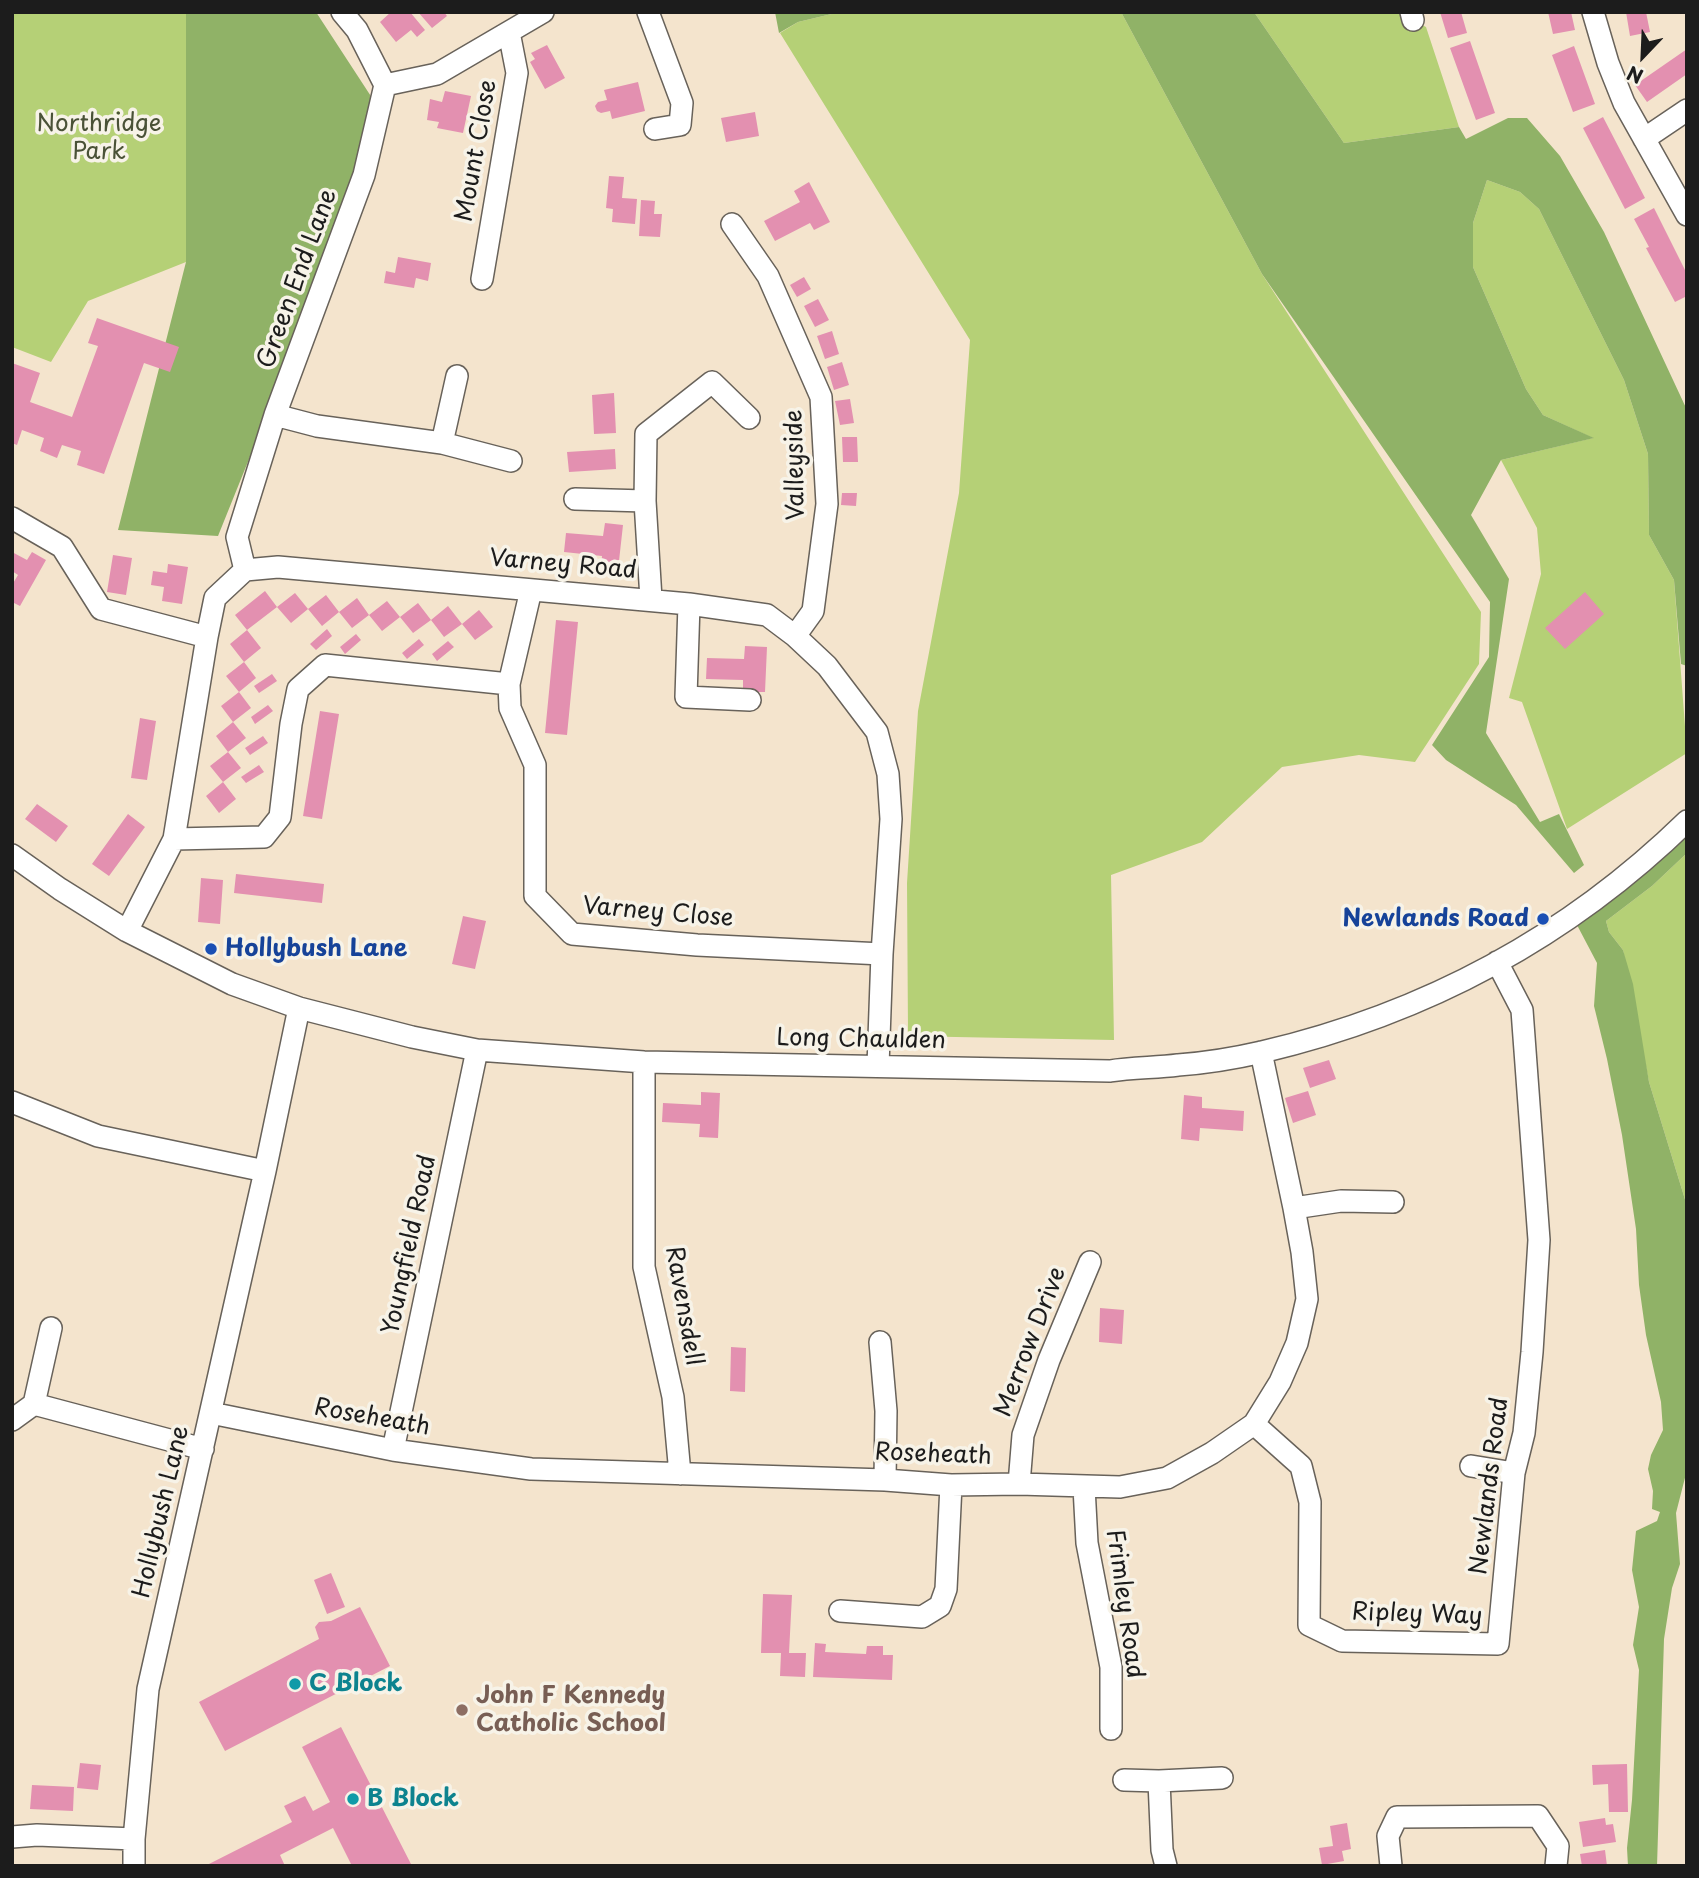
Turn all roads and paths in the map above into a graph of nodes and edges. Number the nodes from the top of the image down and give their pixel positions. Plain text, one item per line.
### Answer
1 (342, 12) edge
2 (543, 12) edge
3 (648, 12) edge
4 (1594, 12) edge
5 (509, 32) junction
6 (385, 85) junction
7 (1687, 110) edge
8 (655, 129) dead end
9 (1644, 139) junction
10 (1687, 215) edge
11 (732, 224) dead end
12 (482, 279) dead end
13 (457, 376) dead end
14 (275, 415) junction
15 (749, 418) dead end
16 (442, 443) junction
17 (511, 461) dead end
18 (575, 499) dead end
19 (645, 501) junction
20 (12, 518) edge
21 (245, 570) junction
22 (531, 590) junction
23 (651, 599) junction
24 (689, 604) junction
25 (207, 636) junction
26 (795, 636) junction
27 (509, 684) junction
28 (750, 701) dead end
29 (1687, 821) edge
30 (174, 839) junction
31 (12, 855) edge
32 (127, 931) junction
33 (882, 954) junction
34 (1497, 962) junction
35 (299, 1008) junction
36 (477, 1050) junction
37 (1261, 1052) junction
38 (644, 1062) junction
39 (878, 1066) junction
40 (12, 1102) edge
41 (265, 1171) junction
42 (1393, 1202) dead end
43 (1294, 1208) junction
44 (1090, 1262) dead end
45 (51, 1328) dead end
46 (880, 1342) dead end
47 (12, 1401) edge
48 (34, 1404) junction
49 (211, 1413) junction
50 (12, 1420) edge
51 (1254, 1424) junction
52 (203, 1449) junction
53 (393, 1450) junction
54 (1471, 1466) dead end
55 (1514, 1473) junction
56 (680, 1474) junction
57 (886, 1480) junction
58 (1019, 1484) junction
59 (951, 1485) junction
60 (1084, 1487) junction
61 (840, 1611) dead end
62 (1499, 1644) joint
63 (1111, 1728) dead end
64 (1222, 1778) dead end
65 (1124, 1780) dead end
66 (1159, 1782) junction
67 (12, 1837) edge
68 (134, 1839) junction
69 (134, 1866) edge
70 (1167, 1866) edge
71 (1391, 1866) edge
72 (1556, 1866) edge

1 - 6 street
2 - 5 street
3 - 8 street
4 - 9 street
5 - 6 street
5 - 12 street, Mount Close
6 - 14 street, Green End Lane
7 - 9 street
9 - 10 street
11 - 26 street, Valleyside
13 - 16 street
14 - 16 street
14 - 21 street, Green End Lane
15 - 19 street
16 - 17 street
18 - 19 street
19 - 23 street
20 - 25 street
21 - 22 street, Varney Road
21 - 25 street
22 - 23 street, Varney Road
22 - 27 street
23 - 24 street, Varney Road
24 - 26 street, Varney Road
24 - 28 street
25 - 30 street
26 - 33 street, Varney Road
27 - 30 street
27 - 33 street, Varney Close
29 - 34 street, Long Chaulden
30 - 32 street
31 - 32 street, Long Chaulden
32 - 35 street, Long Chaulden
33 - 39 street, Varney Road
34 - 37 street, Long Chaulden
34 - 55 street, Newlands Road
35 - 36 street, Long Chaulden
35 - 41 street, Hollybush Lane
36 - 38 street, Long Chaulden
36 - 53 street, Youngfield Road
37 - 39 street, Long Chaulden
37 - 43 street, Roseheath
38 - 39 street, Long Chaulden
38 - 56 street, Ravensdell
40 - 41 street
41 - 49 street, Hollybush Lane
42 - 43 street
43 - 51 street, Roseheath
44 - 58 street, Merrow Drive
45 - 48 street
46 - 57 street
47 - 48 street
48 - 50 street
48 - 52 street
49 - 52 street, Hollybush Lane
49 - 53 street, Roseheath
51 - 60 street, Roseheath
51 - 62 street, Ripley Way
52 - 68 street, Hollybush Lane
53 - 56 street, Roseheath
54 - 55 street
55 - 62 street, Newlands Road
56 - 57 street, Roseheath
57 - 59 street, Roseheath
58 - 59 street, Roseheath
58 - 60 street, Roseheath
59 - 61 street
60 - 63 street, Frimley Road
64 - 66 street
65 - 66 street
66 - 70 street
67 - 68 street
68 - 69 street, Hollybush Lane
71 - 72 street

